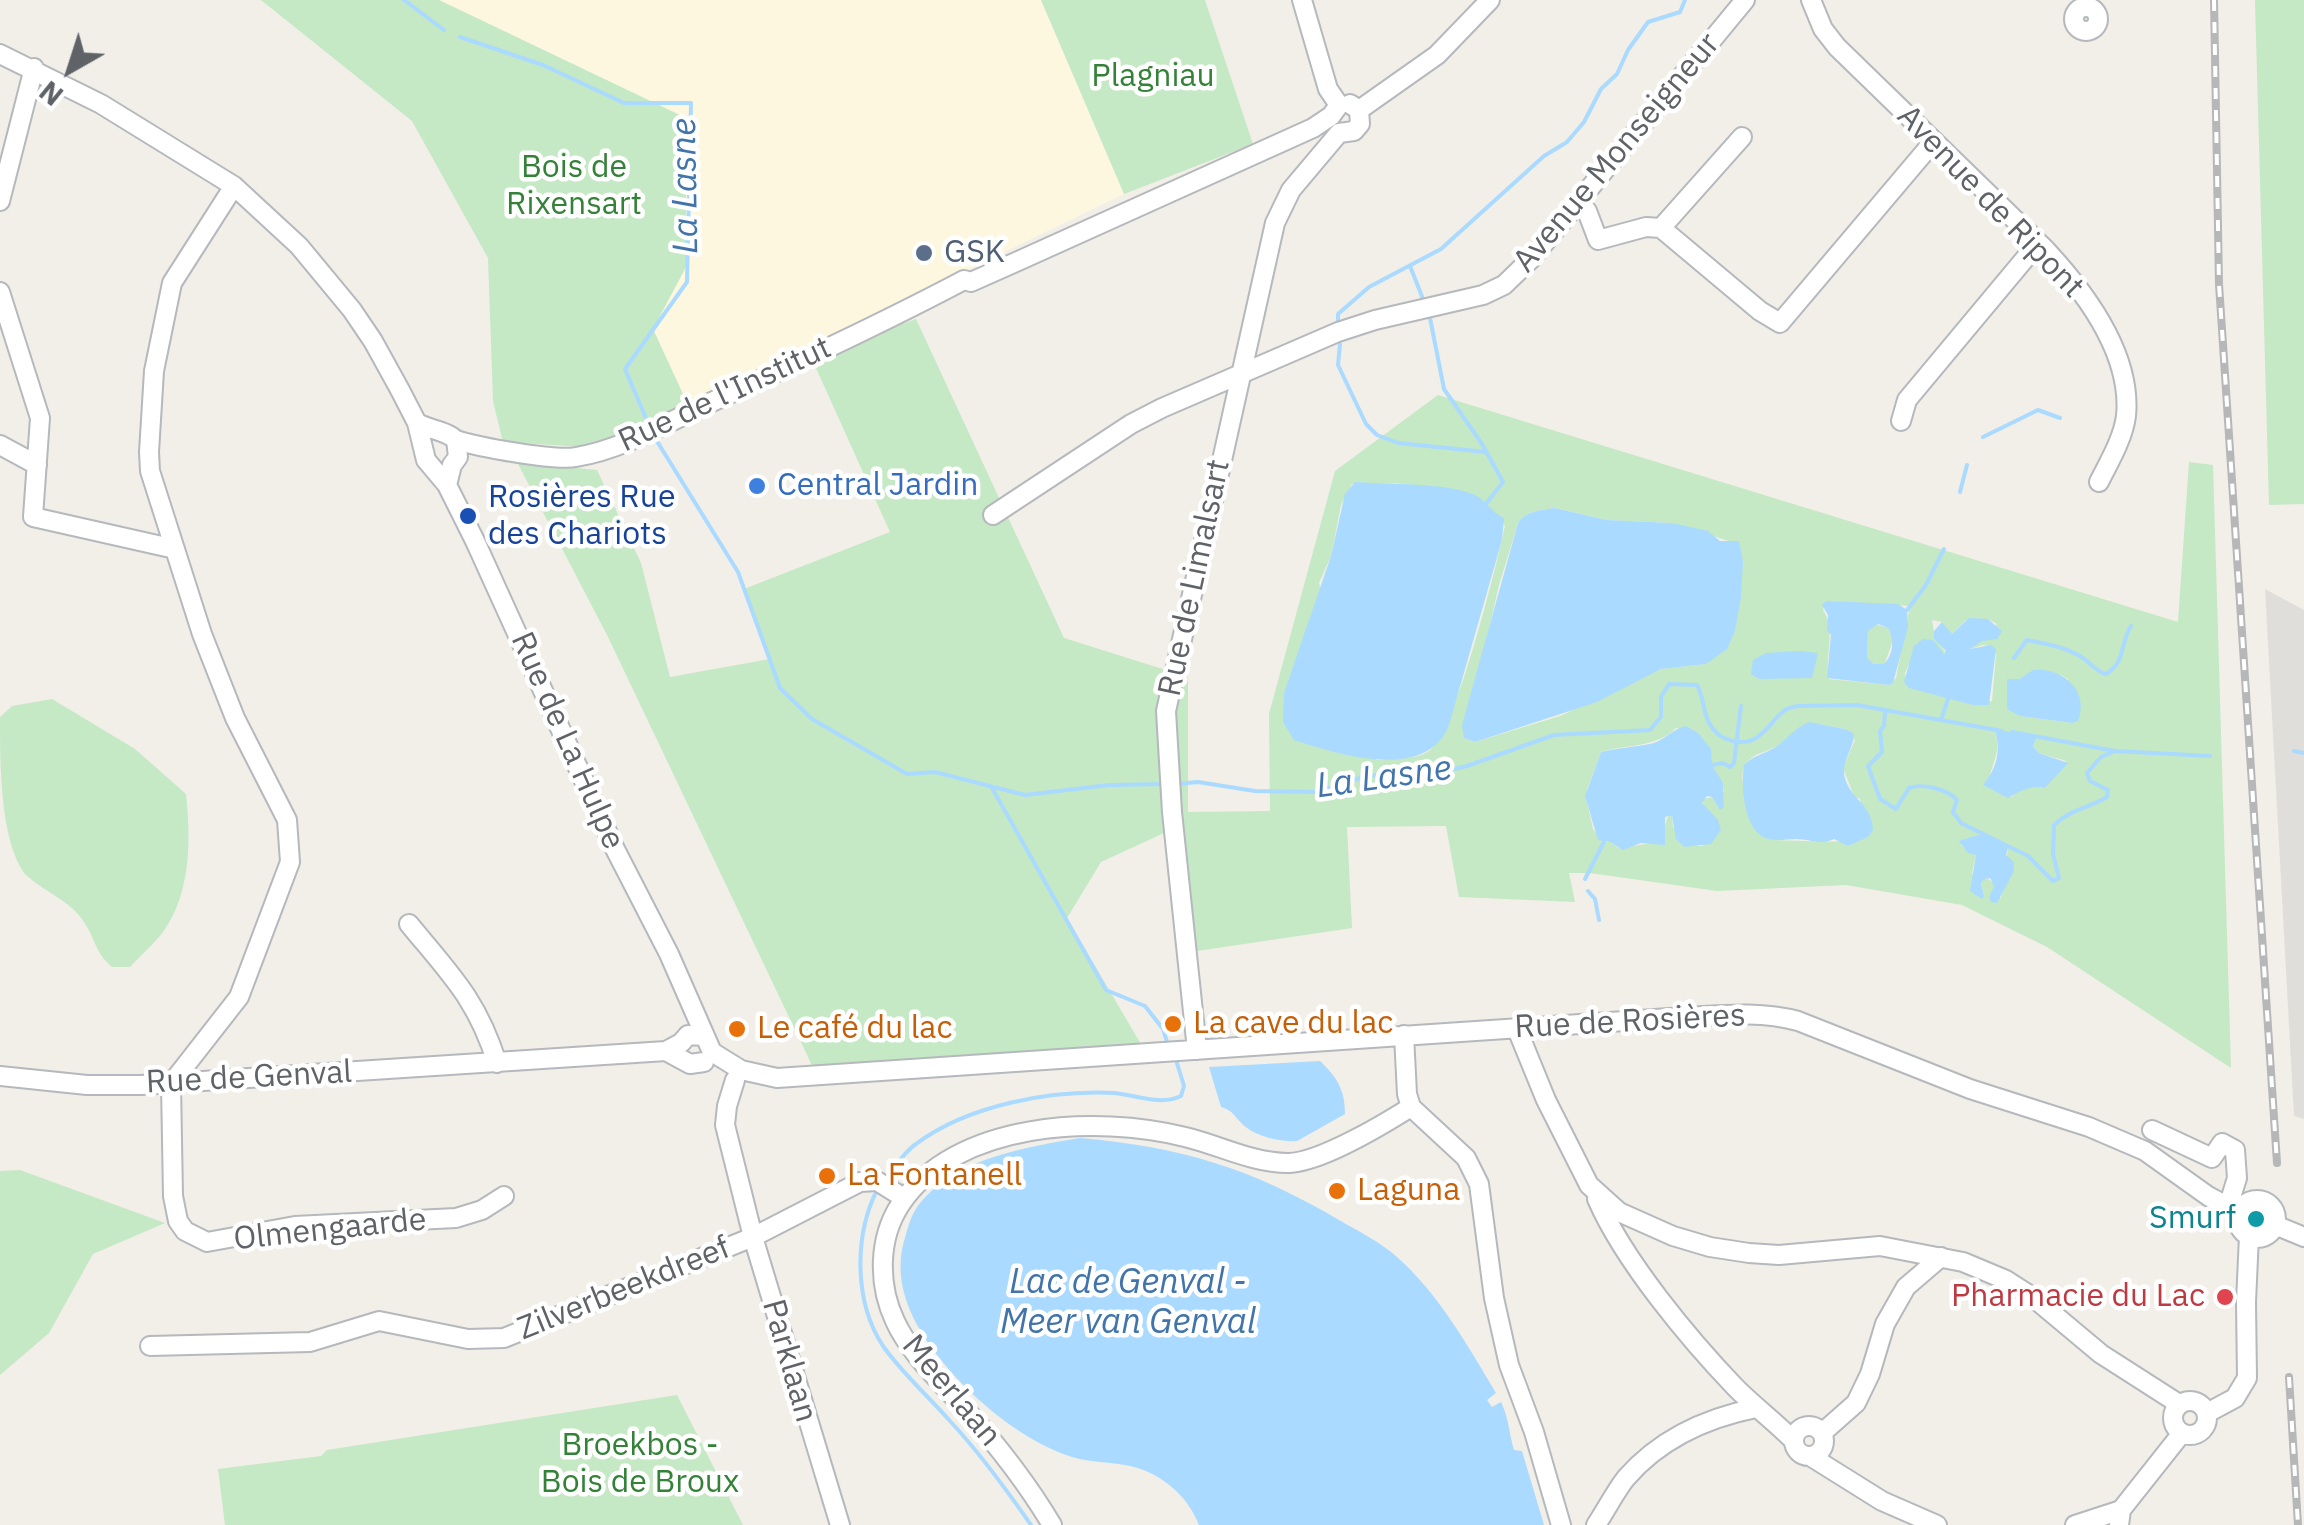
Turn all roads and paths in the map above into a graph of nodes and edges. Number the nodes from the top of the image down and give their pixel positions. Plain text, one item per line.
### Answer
1 (1302, 0) edge
2 (1490, 0) edge
3 (1744, 0) edge
4 (1811, 0) edge
5 (0, 54) edge
6 (34, 68) junction
7 (1359, 110) junction
8 (1337, 118) junction
9 (1742, 137) dead end
10 (1934, 141) junction
11 (3, 176) edge
12 (234, 186) junction
13 (0, 201) edge
14 (1578, 201) junction
15 (1661, 228) junction
16 (2038, 243) junction
17 (0, 292) edge
18 (1239, 375) junction
19 (1900, 421) dead end
20 (430, 439) junction
21 (0, 445) edge
22 (450, 457) junction
23 (37, 466) junction
24 (2099, 482) dead end
25 (993, 515) dead end
26 (175, 549) junction
27 (409, 924) dead end
28 (1517, 1029) junction
29 (1404, 1036) junction
30 (691, 1048) junction
31 (1197, 1050) junction
32 (498, 1063) junction
33 (0, 1076) edge
34 (759, 1076) junction
35 (735, 1080) junction
36 (171, 1084) junction
37 (1411, 1108) junction
38 (2152, 1130) dead end
39 (891, 1189) junction
40 (1596, 1194) junction
41 (504, 1196) dead end
42 (2233, 1210) junction
43 (2275, 1225) junction
44 (2250, 1236) junction
45 (752, 1237) junction
46 (2304, 1237) edge
47 (1941, 1257) junction
48 (150, 1346) dead end
49 (2179, 1404) junction
50 (1756, 1408) junction
51 (2207, 1413) junction
52 (2182, 1433) junction
53 (1814, 1436) junction
54 (2120, 1517) edge
55 (840, 1525) edge
56 (1052, 1525) edge
57 (1561, 1525) edge
58 (1596, 1525) edge
59 (1937, 1525) edge
60 (2075, 1525) edge

1 - 8 street
2 - 7 street
3 - 14 street, Avenue Monseigneur
4 - 10 street, Avenue de Ripont
5 - 6 street
6 - 11 street
6 - 12 street
7 - 8 street
7 - 8 street, Rue de Limalsart
8 - 18 street, Rue de Limalsart
8 - 22 street, Rue de l'Institut
9 - 15 street
10 - 15 street
10 - 16 street, Avenue de Ripont
11 - 13 street
12 - 20 street
12 - 26 street
14 - 15 street
14 - 18 street, Avenue Monseigneur
16 - 19 street
16 - 24 street, Avenue de Ripont
17 - 23 street
18 - 25 street, Avenue Monseigneur
18 - 31 street, Rue de Limalsart
20 - 22 street
20 - 22 street
21 - 23 street
22 - 30 street, Rue de La Hulpe
23 - 26 street
26 - 36 street
27 - 32 street
28 - 29 street, Rue de Rosières
28 - 40 street
28 - 42 street, Rue de Rosières
29 - 31 street, Rue de Rosières
29 - 37 street
30 - 32 street, Rue de Genval
30 - 34 street
30 - 35 street
31 - 34 street, Rue de Rosières
32 - 36 street, Rue de Genval
33 - 36 street, Rue de Genval
34 - 35 street
35 - 45 street, Parklaan
36 - 41 street, Olmengaarde
37 - 39 street, Meerlaan
37 - 57 street
38 - 42 street
39 - 45 street, Zilverbeekdreef
39 - 56 street, Meerlaan
40 - 47 street
40 - 50 street
42 - 43 street
42 - 44 street
43 - 44 street
43 - 46 street
44 - 51 street
45 - 48 street, Zilverbeekdreef
45 - 55 street, Parklaan
47 - 49 street
47 - 53 street
49 - 51 street
49 - 52 street
50 - 53 street
50 - 58 street
51 - 52 street
52 - 54 street
53 - 59 street
54 - 60 street

